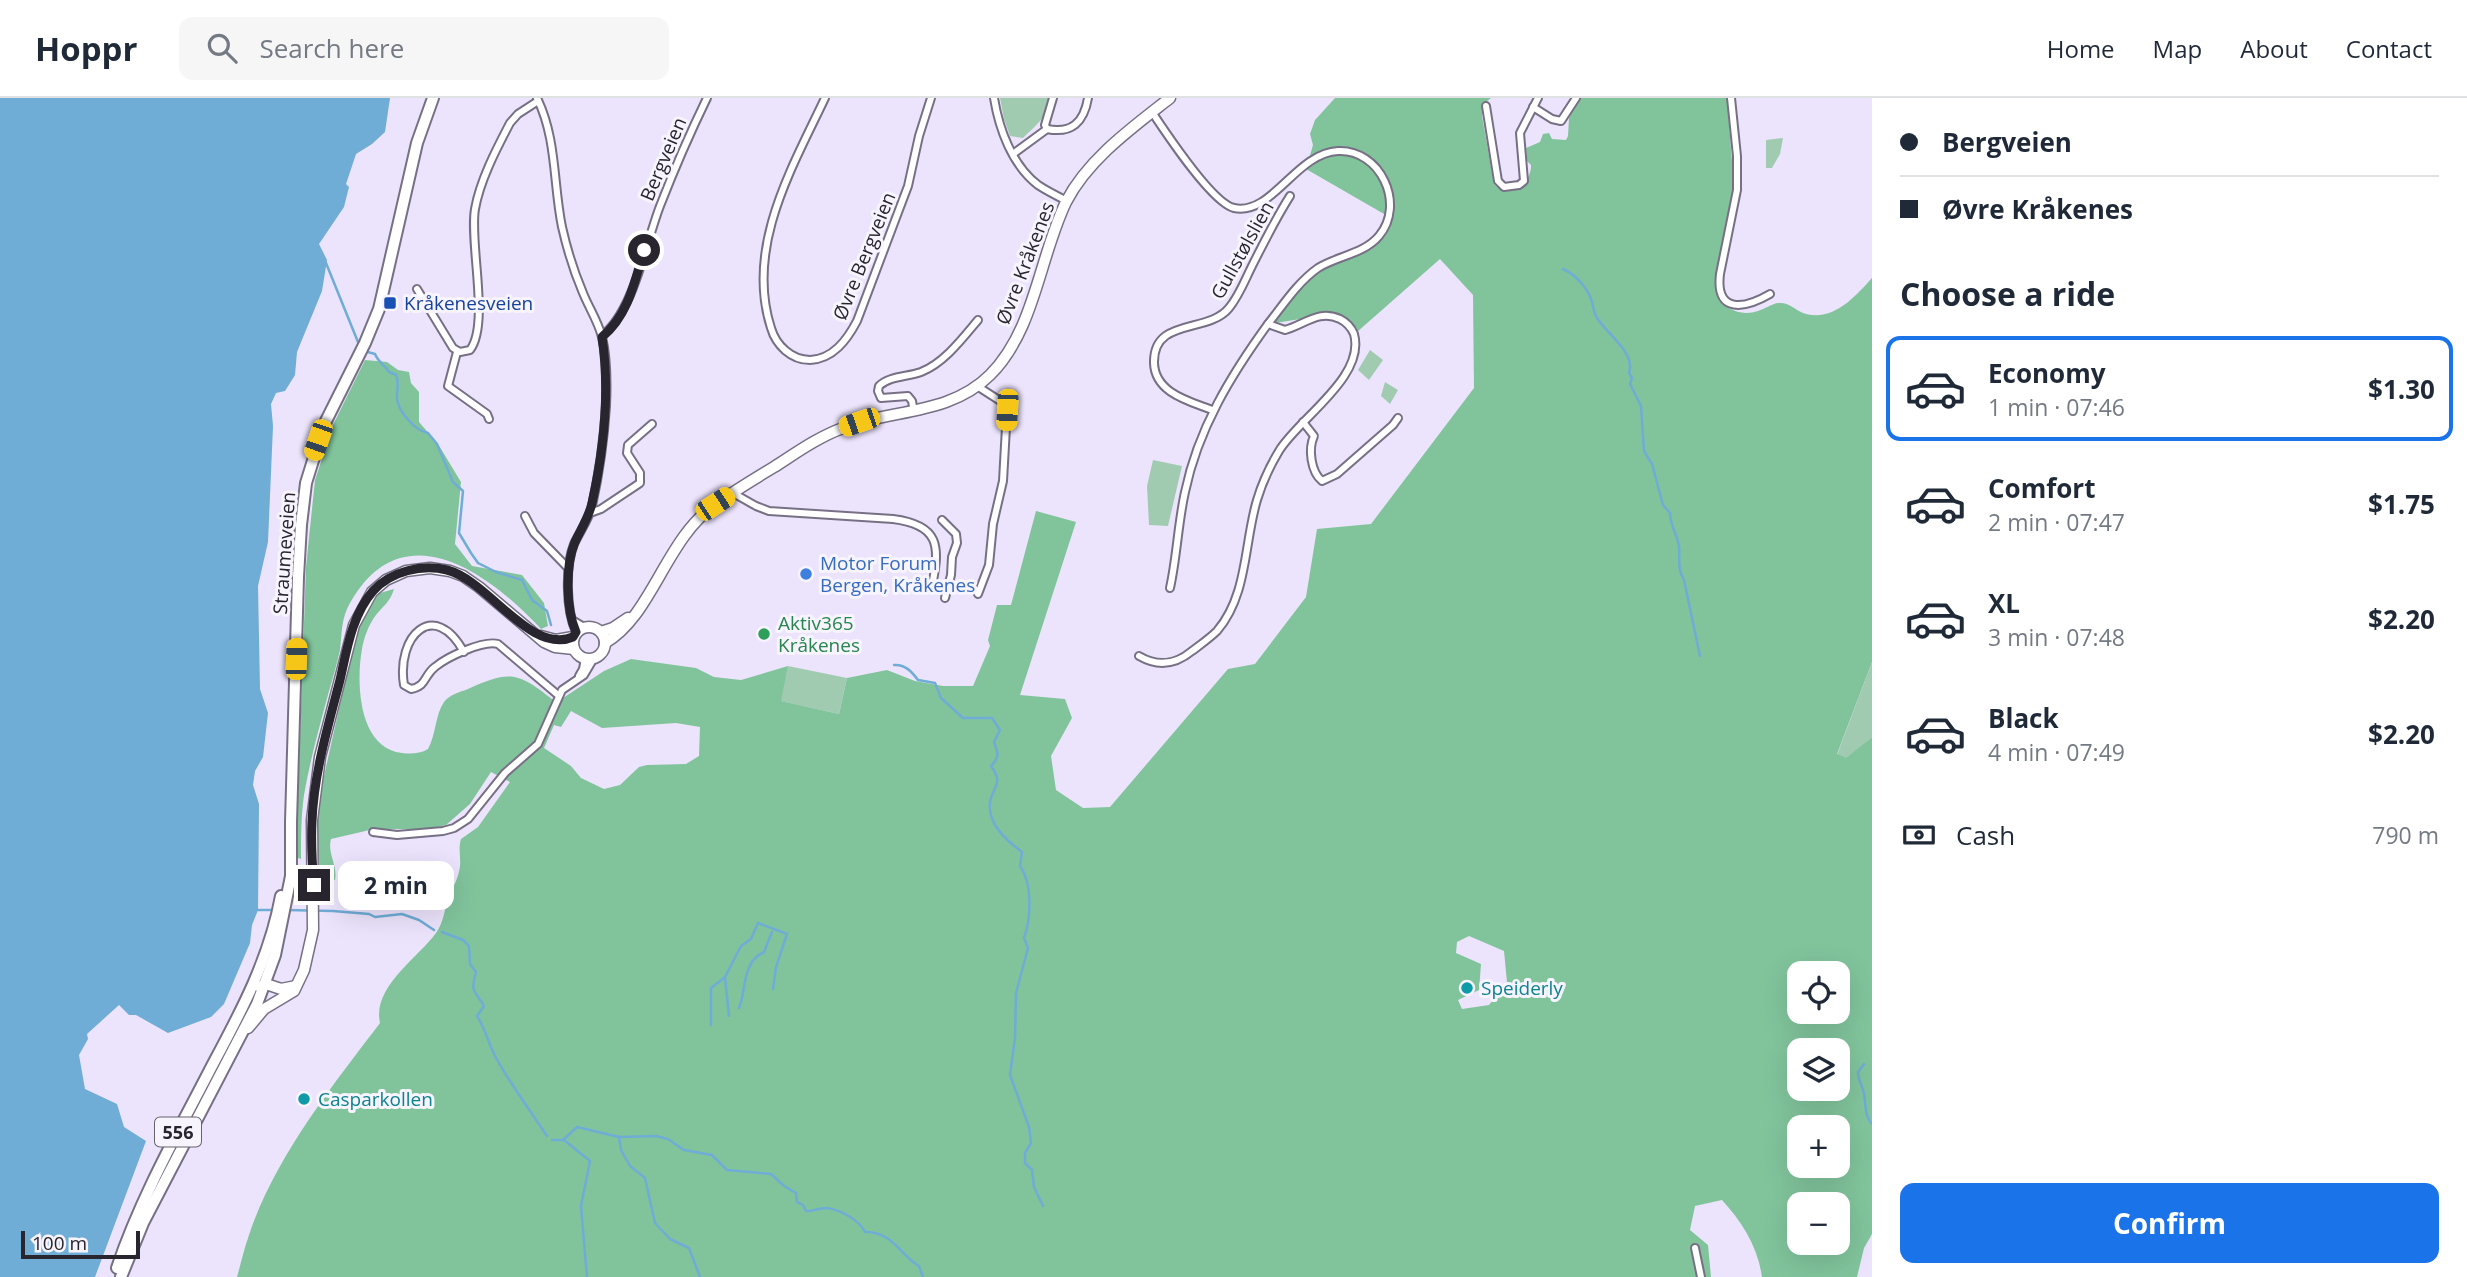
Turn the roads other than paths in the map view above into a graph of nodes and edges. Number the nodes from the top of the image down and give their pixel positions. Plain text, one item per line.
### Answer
1 (433, 98) edge
2 (706, 98) edge
3 (825, 98) edge
4 (931, 98) edge
5 (994, 98) edge
6 (1053, 98) edge
7 (1088, 98) edge
8 (1170, 98) edge
9 (1538, 98) edge
10 (1576, 98) edge
11 (1731, 98) edge
12 (537, 99) edge
13 (1486, 106) dead end
14 (1533, 107) junction
15 (1152, 112) junction
16 (1047, 129) junction
17 (1013, 153) junction
18 (1290, 196) dead end
19 (1067, 201) junction
20 (417, 289) dead end
21 (1770, 294) dead end
22 (978, 320) dead end
23 (1268, 324) junction
24 (602, 337) junction
25 (457, 352) junction
26 (977, 386) junction
27 (1212, 410) junction
28 (915, 412) junction
29 (1398, 418) dead end
30 (489, 419) dead end
31 (1303, 422) junction
32 (652, 424) dead end
33 (733, 493) junction
34 (590, 513) junction
35 (525, 516) dead end
36 (942, 520) dead end
37 (568, 568) junction
38 (948, 588) junction
39 (1170, 588) dead end
40 (978, 594) dead end
41 (945, 598) dead end
42 (636, 611) junction
43 (578, 632) junction
44 (601, 632) junction
45 (537, 635) junction
46 (605, 643) junction
47 (574, 649) junction
48 (464, 652) junction
49 (1139, 656) dead end
50 (589, 658) junction
51 (558, 695) junction
52 (290, 822) junction
53 (373, 832) dead end
54 (266, 984) junction
55 (296, 986) junction
56 (251, 992) junction
57 (239, 1039) junction
58 (1695, 1248) dead end
59 (114, 1277) edge
60 (121, 1277) edge
61 (1701, 1277) edge

1 - 52 main road, Straumeveien / 556
2 - 24 street, Bergveien
3 - 4 street, Øvre Bergveien
5 - 17 street
6 - 16 street
7 - 16 street
8 - 15 main road, Øvre Kråkenes
9 - 14 street
10 - 14 street
11 - 21 street
12 - 24 street
12 - 25 street
13 - 14 street
15 - 19 main road, Øvre Kråkenes
15 - 23 street
16 - 17 street
17 - 19 street
18 - 27 street, Gullstølslien
19 - 26 main road, Øvre Kråkenes
20 - 25 street
22 - 28 street, Øvre Kråkenes
23 - 27 street
23 - 31 street
24 - 34 street
25 - 30 street
26 - 28 main road, Øvre Kråkenes
26 - 40 street
27 - 39 street
28 - 33 main road, Øvre Kråkenes
29 - 31 street
31 - 49 street
32 - 34 street
33 - 38 street
33 - 42 main road, Øvre Kråkenes
34 - 37 street
35 - 37 street
36 - 38 street
37 - 43 street
38 - 41 street
42 - 44 main road, Øvre Kråkenes
42 - 46 main road, Øvre Kråkenes
43 - 44 main road
43 - 45 main road
43 - 47 main road
44 - 46 main road
45 - 47 main road
45 - 55 main road
46 - 50 main road
47 - 50 main road
48 - 48 street
48 - 51 street
50 - 51 street
51 - 53 street
52 - 54 main road, Straumeveien / 556
52 - 56 main road, Straumeveien / 556
54 - 55 main road
54 - 56 main road
54 - 57 main road, Straumeveien / 556
55 - 57 main road
56 - 59 main road, Straumeveien / 556
57 - 60 main road, Straumeveien / 556
58 - 61 street

